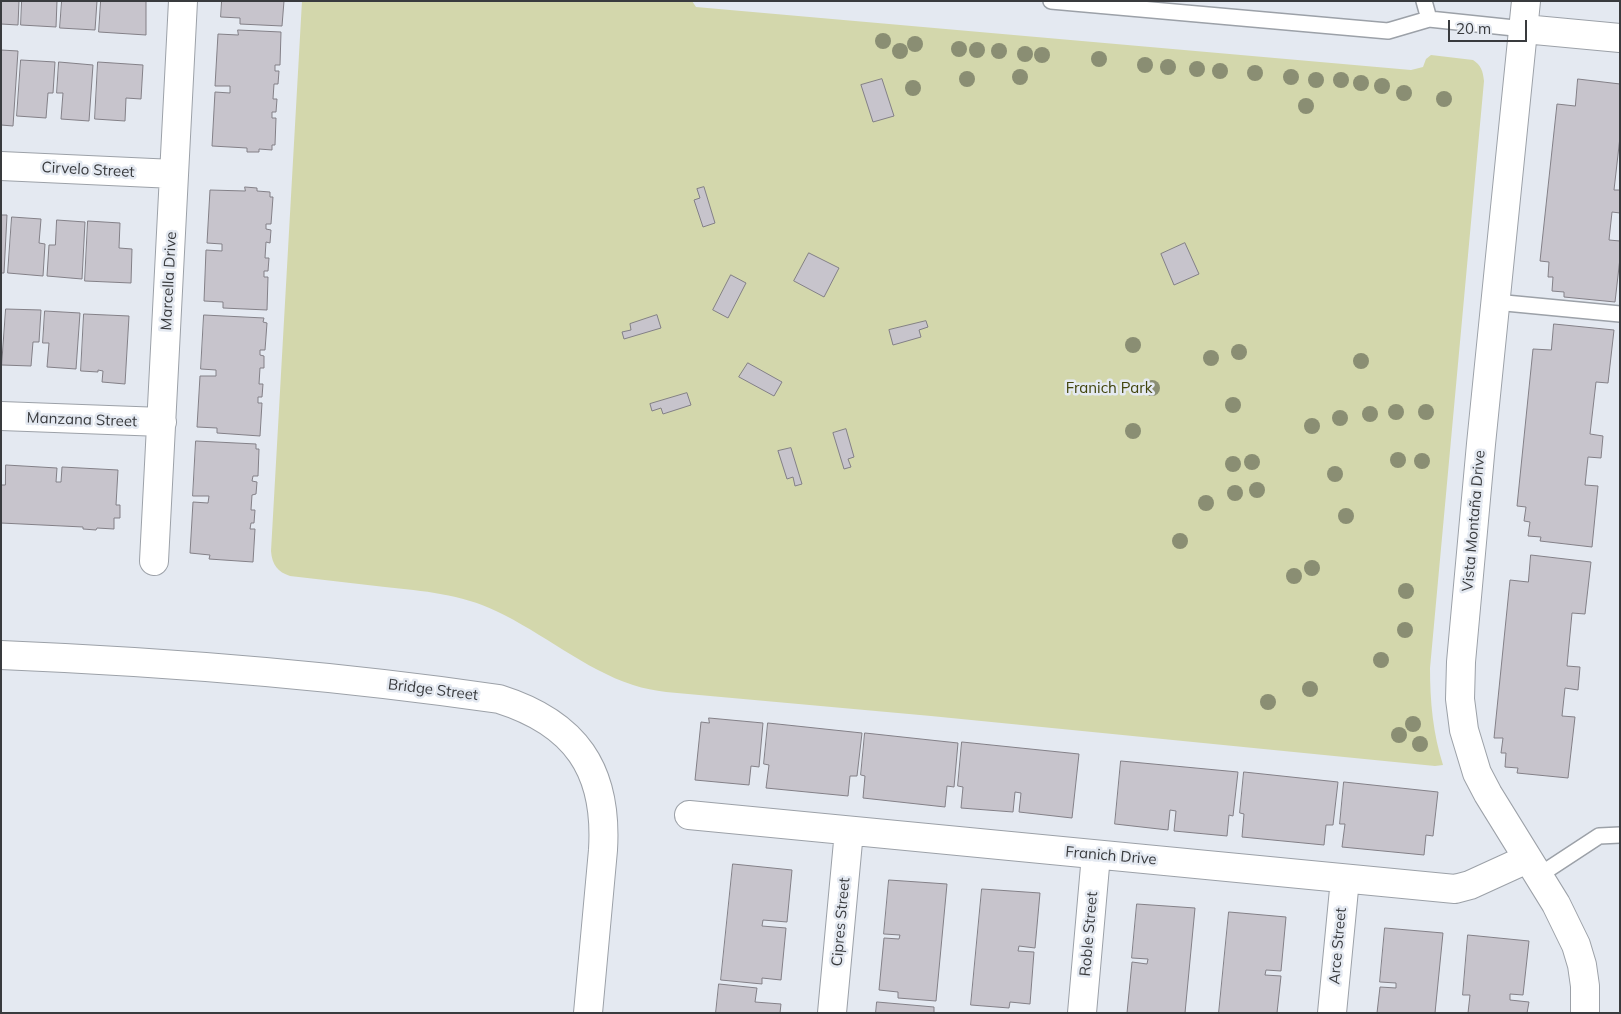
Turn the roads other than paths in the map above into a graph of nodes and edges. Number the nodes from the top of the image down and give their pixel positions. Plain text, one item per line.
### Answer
1 (183, 1) edge
2 (1424, 1) edge
3 (1526, 1) edge
4 (1060, 2) edge
5 (1429, 19) junction
6 (1524, 29) junction
7 (1620, 38) edge
8 (1, 166) edge
9 (174, 174) junction
10 (1495, 302) junction
11 (1620, 314) edge
12 (1, 416) edge
13 (162, 422) junction
14 (154, 561) dead end
15 (1, 655) edge
16 (689, 815) dead end
17 (849, 831) junction
18 (1620, 835) edge
19 (1096, 855) junction
20 (1533, 868) junction
21 (1345, 879) junction
22 (588, 1013) edge
23 (832, 1013) edge
24 (1082, 1013) edge
25 (1332, 1013) edge
26 (1585, 1013) edge

1 - 9 street, Marcella Drive
2 - 5 lane
3 - 6 street, Vista Montaña Drive
4 - 5 lane
5 - 6 lane
6 - 7 street
6 - 10 street, Vista Montaña Drive
8 - 9 street, Cirvelo Street
9 - 13 street, Marcella Drive
10 - 11 lane
10 - 20 street, Vista Montaña Drive
12 - 13 street, Manzana Street
13 - 14 street, Marcella Drive
15 - 22 street, Bridge Street
16 - 17 street, Franich Drive
17 - 19 street, Franich Drive
17 - 23 street, Cipres Street
18 - 20 lane
19 - 21 street, Franich Drive
19 - 24 street, Roble Street
20 - 21 street, Franich Drive
20 - 26 street, Vista Montaña Drive
21 - 25 street, Arce Street

